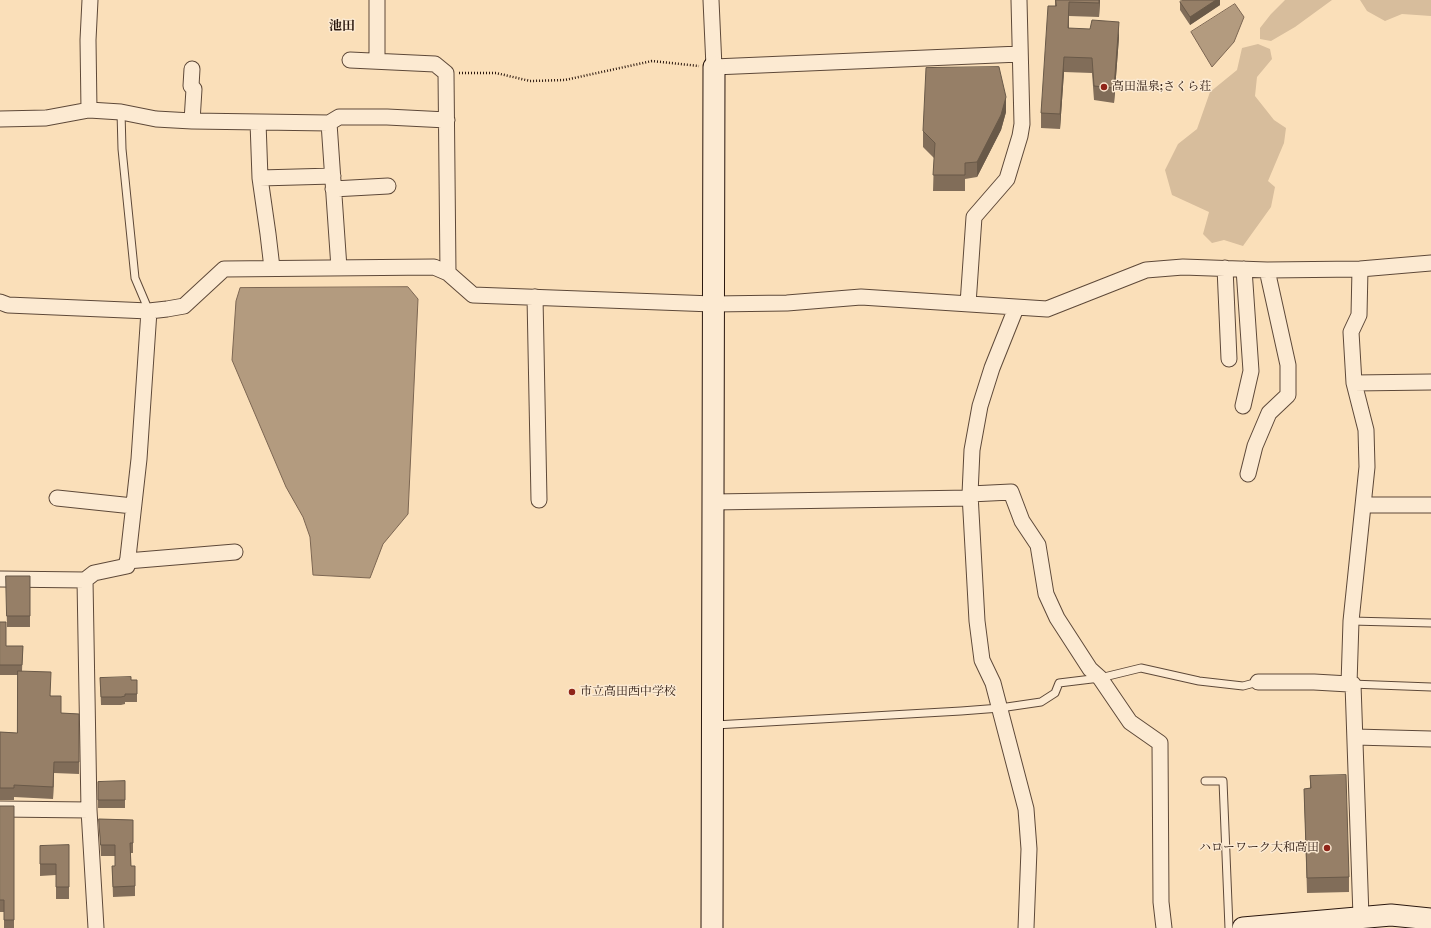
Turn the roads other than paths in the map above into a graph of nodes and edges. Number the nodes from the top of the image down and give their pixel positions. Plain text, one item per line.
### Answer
1 (90, 0) edge
2 (377, 0) edge
3 (712, 0) edge
4 (1019, 0) edge
5 (1020, 54) junction
6 (350, 60) dead end
7 (377, 61) junction
8 (714, 67) junction
9 (192, 69) dead end
10 (89, 110) junction
11 (121, 112) junction
12 (0, 119) edge
13 (447, 120) junction
14 (192, 121) junction
15 (258, 122) junction
16 (329, 123) junction
17 (260, 178) junction
18 (333, 182) junction
19 (388, 186) dead end
20 (1431, 263) edge
21 (272, 268) junction
22 (339, 268) junction
23 (1225, 268) junction
24 (1244, 269) junction
25 (1360, 269) junction
26 (1267, 270) junction
27 (448, 273) junction
28 (535, 297) junction
29 (0, 302) edge
30 (713, 304) junction
31 (968, 304) junction
32 (1016, 308) junction
33 (149, 311) junction
34 (1229, 360) dead end
35 (1431, 382) edge
36 (1354, 383) junction
37 (1243, 406) dead end
38 (1248, 474) dead end
39 (970, 496) junction
40 (57, 498) dead end
41 (539, 500) dead end
42 (713, 502) junction
43 (1363, 505) junction
44 (1431, 505) edge
45 (134, 506) junction
46 (235, 552) dead end
47 (127, 561) junction
48 (0, 579) edge
49 (85, 580) junction
50 (1351, 621) junction
51 (1431, 623) edge
52 (1100, 678) junction
53 (1258, 682) joint
54 (1351, 684) junction
55 (1431, 687) edge
56 (1000, 708) junction
57 (712, 726) junction
58 (1355, 738) junction
59 (1431, 739) edge
60 (1205, 781) dead end
61 (0, 809) edge
62 (89, 810) junction
63 (1361, 917) junction
64 (1431, 918) edge
65 (1275, 927) edge
66 (96, 928) edge
67 (712, 928) edge
68 (1026, 928) edge
69 (1164, 928) edge
70 (1229, 928) edge
71 (1243, 928) edge

1 - 10 street
2 - 7 street
3 - 8 street
4 - 5 street
5 - 8 street
5 - 31 street
6 - 7 street
7 - 13 street
8 - 30 street
9 - 14 street
10 - 11 street
10 - 12 street
11 - 14 street
11 - 33 lane
13 - 16 street
13 - 27 street
14 - 15 street
15 - 16 street
15 - 17 street
16 - 18 street
17 - 18 street
17 - 21 street
18 - 19 street
18 - 22 street
20 - 25 street
21 - 22 street
21 - 33 street
22 - 27 street
23 - 24 street
23 - 32 street
23 - 34 street
24 - 26 street
24 - 37 street
25 - 26 street
25 - 36 street
26 - 38 street
27 - 28 street
28 - 30 street
28 - 41 street
29 - 33 street
30 - 31 street
30 - 42 street
31 - 32 street
32 - 39 street
33 - 45 street
35 - 36 street
36 - 43 street
39 - 42 street
39 - 52 street
39 - 56 street
40 - 45 street
42 - 57 street
43 - 44 street
43 - 50 street
45 - 47 street
46 - 47 street
47 - 49 street
48 - 49 street
49 - 62 street
50 - 51 lane
50 - 54 street
52 - 53 lane
52 - 56 lane
52 - 69 street
53 - 54 street
54 - 55 lane
54 - 58 street
56 - 57 lane
56 - 68 street
57 - 67 street
58 - 59 street
58 - 63 street
60 - 70 lane
61 - 62 street
62 - 66 street
63 - 64 street
63 - 65 street
65 - 71 street

